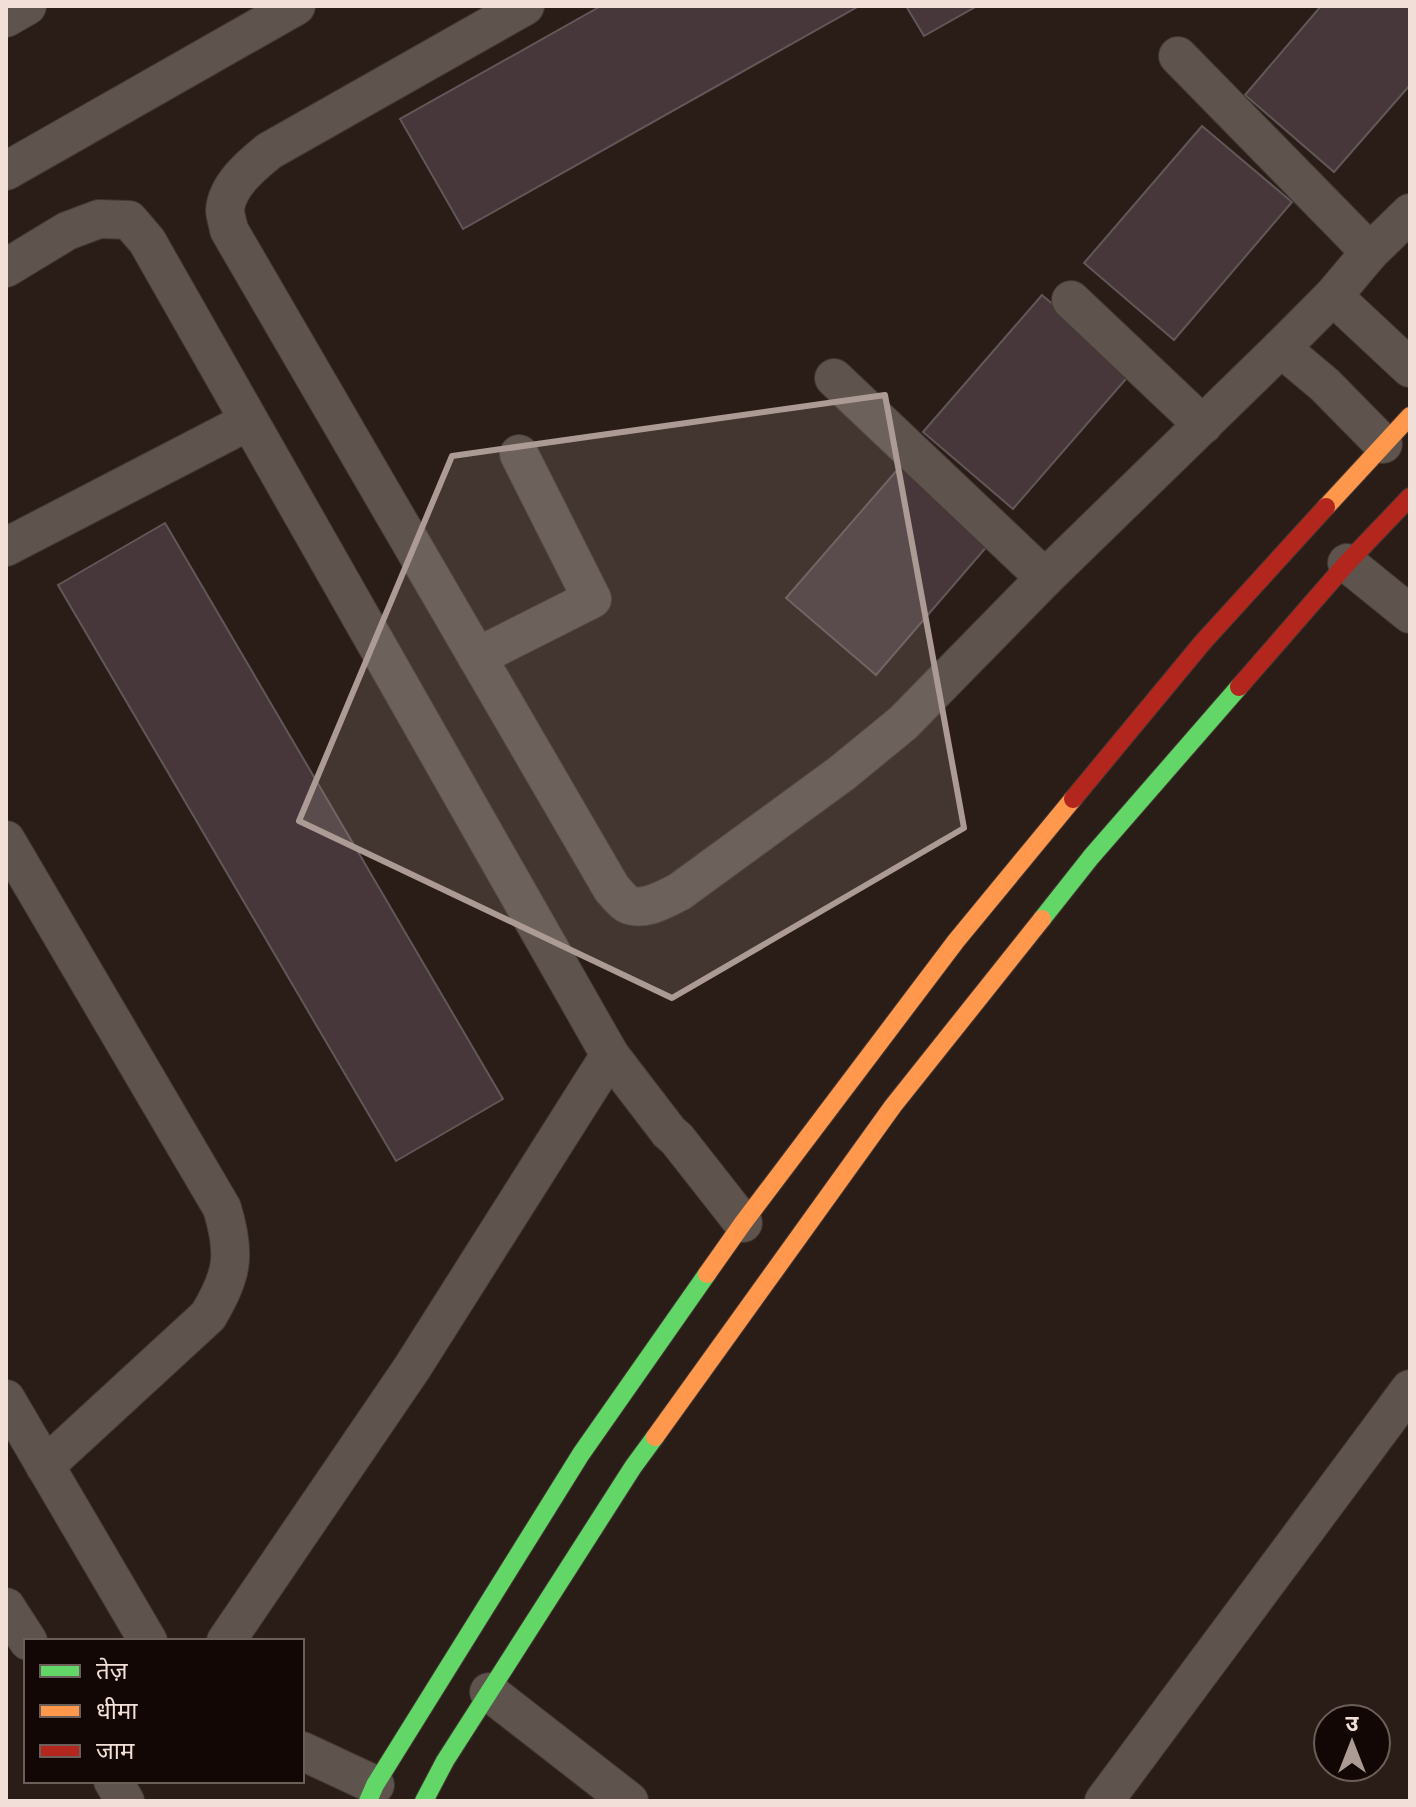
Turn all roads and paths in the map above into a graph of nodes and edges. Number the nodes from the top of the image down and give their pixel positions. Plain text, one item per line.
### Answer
1 (27, 6) edge
2 (296, 6) edge
3 (525, 6) edge
4 (6, 18) edge
5 (1178, 56) dead end
6 (6, 171) edge
7 (1410, 213) edge
8 (1370, 252) junction
9 (6, 268) edge
10 (1333, 296) junction
11 (1071, 300) dead end
12 (1281, 348) junction
13 (1410, 368) edge
14 (834, 378) dead end
15 (1410, 416) edge
16 (249, 421) junction
17 (1203, 425) junction
18 (1383, 444) junction
19 (519, 454) dead end
20 (1410, 497) edge
21 (6, 547) edge
22 (1347, 563) junction
23 (1045, 578) junction
24 (1410, 614) edge
25 (477, 657) junction
26 (6, 840) edge
27 (610, 1055) junction
28 (743, 1223) junction
29 (1410, 1389) edge
30 (6, 1399) edge
31 (45, 1466) junction
32 (6, 1607) edge
33 (27, 1639) edge
34 (147, 1639) edge
35 (227, 1639) edge
36 (489, 1692) junction
37 (304, 1752) edge
38 (114, 1783) edge
39 (371, 1793) edge
40 (125, 1801) edge
41 (424, 1801) edge
42 (629, 1801) edge
43 (1104, 1801) edge

1 - 4 street
2 - 6 street
3 - 25 street
5 - 8 street
7 - 8 street
8 - 10 street
9 - 16 street
10 - 12 street
10 - 13 street
11 - 17 street
12 - 17 street
12 - 18 street
14 - 23 street
15 - 18 street
16 - 21 street
16 - 27 street
17 - 23 street
18 - 28 street
19 - 25 street
20 - 22 street
22 - 24 street
22 - 36 street
23 - 25 street
26 - 31 street
27 - 28 street
27 - 35 street
28 - 39 street
29 - 43 street
30 - 31 street
31 - 34 street
32 - 33 street
36 - 41 street
36 - 42 street
37 - 39 street
38 - 40 street

